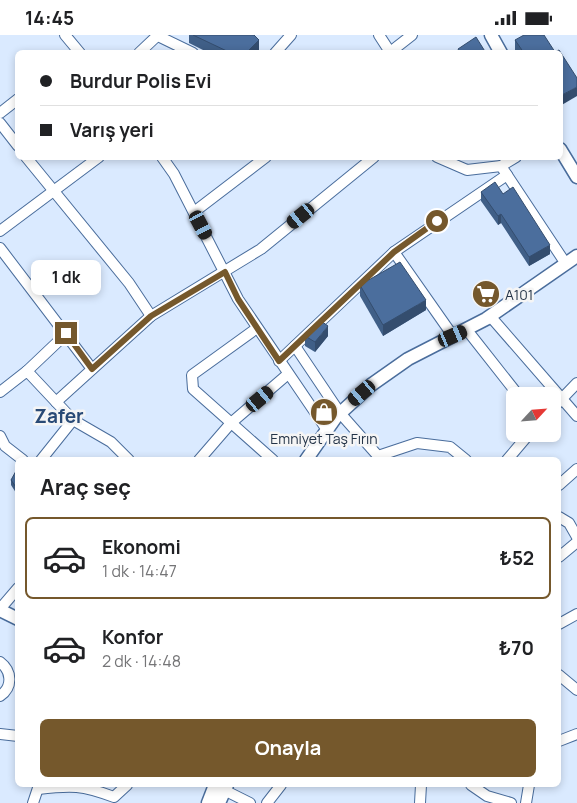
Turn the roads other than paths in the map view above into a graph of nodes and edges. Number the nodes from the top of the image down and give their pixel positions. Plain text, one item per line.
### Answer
1 (65, 35) edge
2 (157, 35) edge
3 (291, 35) edge
4 (379, 35) edge
5 (412, 35) edge
6 (491, 35) edge
7 (77, 50) edge
8 (142, 50) edge
9 (187, 50) edge
10 (278, 50) edge
11 (388, 50) edge
12 (392, 50) edge
13 (499, 50) edge
14 (15, 101) edge
15 (0, 113) edge
16 (0, 123) edge
17 (15, 142) edge
18 (563, 154) edge
19 (28, 160) edge
20 (96, 160) edge
21 (164, 160) edge
22 (262, 160) edge
23 (370, 160) edge
24 (444, 160) edge
25 (513, 160) edge
26 (504, 171) junction
27 (577, 177) edge
28 (53, 192) junction
29 (194, 212) junction
30 (0, 231) edge
31 (0, 248) edge
32 (394, 252) junction
33 (577, 256) edge
34 (566, 264) junction
35 (225, 272) junction
36 (151, 316) junction
37 (490, 316) junction
38 (257, 328) junction
39 (467, 330) junction
40 (66, 333) junction
41 (453, 336) junction
42 (295, 346) junction
43 (279, 361) junction
44 (92, 369) junction
45 (26, 371) junction
46 (288, 375) junction
47 (577, 383) edge
48 (512, 387) edge
49 (0, 392) edge
50 (562, 399) junction
51 (56, 402) junction
52 (340, 413) junction
53 (577, 416) edge
54 (73, 420) junction
55 (231, 423) junction
56 (327, 430) junction
57 (1, 440) edge
58 (521, 443) edge
59 (19, 457) edge
60 (43, 457) edge
61 (126, 457) edge
62 (202, 457) edge
63 (270, 457) edge
64 (308, 457) edge
65 (378, 457) edge
66 (382, 457) edge
67 (462, 457) edge
68 (510, 457) edge
69 (577, 469) edge
70 (561, 483) edge
71 (561, 518) edge
72 (576, 533) edge
73 (577, 542) edge
74 (561, 555) edge
75 (15, 592) edge
76 (0, 610) edge
77 (577, 614) edge
78 (15, 618) edge
79 (561, 623) edge
80 (0, 662) edge
81 (561, 677) edge
82 (577, 689) edge
83 (0, 696) edge
84 (0, 734) edge
85 (577, 734) edge
86 (15, 736) edge
87 (561, 742) edge
88 (38, 787) edge
89 (85, 787) edge
90 (125, 787) edge
91 (222, 787) edge
92 (279, 787) edge
93 (421, 787) edge
94 (474, 787) edge
95 (529, 787) edge
96 (504, 802) edge
97 (33, 803) edge
98 (208, 803) edge
99 (219, 803) edge
100 (250, 803) edge
101 (267, 803) edge
102 (420, 803) edge
103 (526, 803) edge

1 - 7 street
2 - 8 street
2 - 9 street
3 - 10 street
4 - 11 street
5 - 12 street
6 - 13 main road
14 - 15 street
16 - 17 street
18 - 27 main road
19 - 28 street
20 - 28 street
21 - 29 street
22 - 29 street
23 - 35 street
24 - 26 street
25 - 26 street
26 - 32 street
26 - 34 street
28 - 30 street
28 - 36 street
29 - 35 street
31 - 40 street
32 - 41 street
32 - 42 street
33 - 34 main road
34 - 37 main road
35 - 36 street
35 - 38 street
36 - 44 street
37 - 39 main road
37 - 50 street
38 - 43 street
38 - 55 street
39 - 41 main road
39 - 48 street
40 - 44 street
40 - 45 street
41 - 52 main road
42 - 43 street
42 - 52 street
43 - 46 street
44 - 51 street
45 - 49 street
45 - 51 street
46 - 55 street
46 - 56 street
47 - 50 street
50 - 53 street
51 - 54 street
52 - 56 main road
52 - 65 street
54 - 60 street
54 - 61 street
55 - 62 street
55 - 63 street
56 - 64 main road
57 - 59 street
58 - 68 street
66 - 67 street
69 - 70 street
71 - 72 street
73 - 74 street
75 - 76 street
76 - 78 main road
77 - 79 street
80 - 83 street
81 - 82 street
84 - 86 street
85 - 87 street
88 - 97 street
89 - 90 street
91 - 98 main road
91 - 99 main road
91 - 100 street
92 - 101 street
93 - 102 street
94 - 96 street
95 - 103 street

